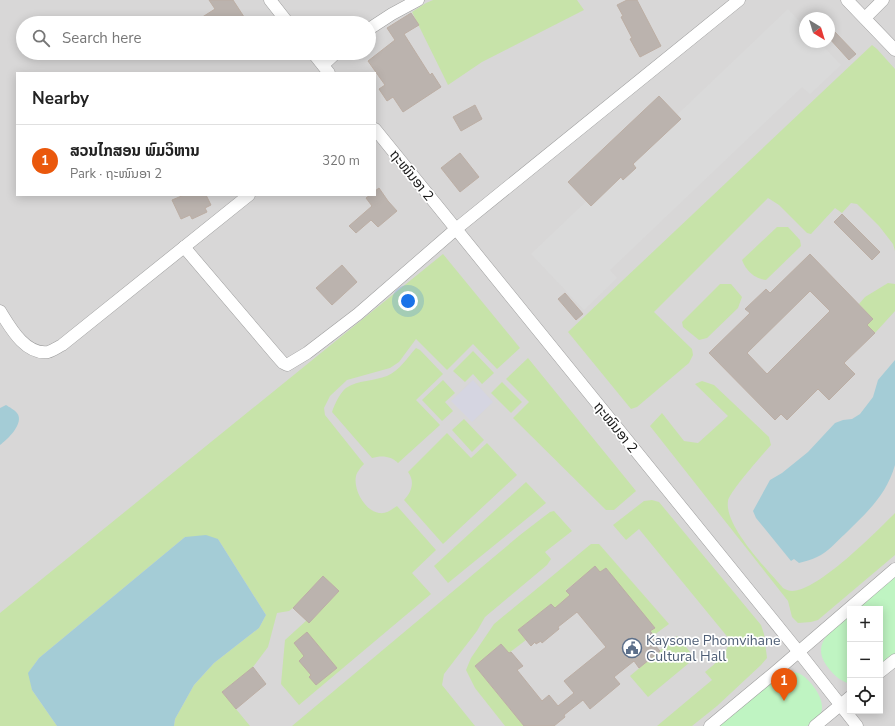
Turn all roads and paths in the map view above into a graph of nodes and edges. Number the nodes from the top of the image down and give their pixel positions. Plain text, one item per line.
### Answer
1 (270, 0) edge
2 (418, 0) edge
3 (739, 0) edge
4 (847, 0) edge
5 (883, 0) edge
6 (283, 16) edge
7 (865, 18) junction
8 (376, 25) edge
9 (895, 50) edge
10 (319, 60) edge
11 (332, 60) edge
12 (326, 69) edge
13 (376, 130) edge
14 (248, 196) edge
15 (456, 229) junction
16 (184, 247) junction
17 (0, 311) edge
18 (895, 569) edge
19 (798, 651) junction
20 (895, 660) edge
21 (883, 670) edge
22 (847, 699) edge
23 (840, 705) junction
24 (710, 726) edge
25 (815, 726) edge
26 (857, 726) edge

1 - 6 street
2 - 8 street
3 - 15 street
4 - 7 street
5 - 7 street
7 - 9 street
10 - 12 street
11 - 12 street
13 - 15 street, ຖະໜົນອາ 2
14 - 16 street
15 - 16 street
15 - 19 street, ຖະໜົນອາ 2
16 - 17 street
18 - 19 street
19 - 23 street, ຖະໜົນອາ 2
19 - 24 street
20 - 21 street
22 - 23 street
23 - 25 street
23 - 26 street, ຖະໜົນອາ 2

